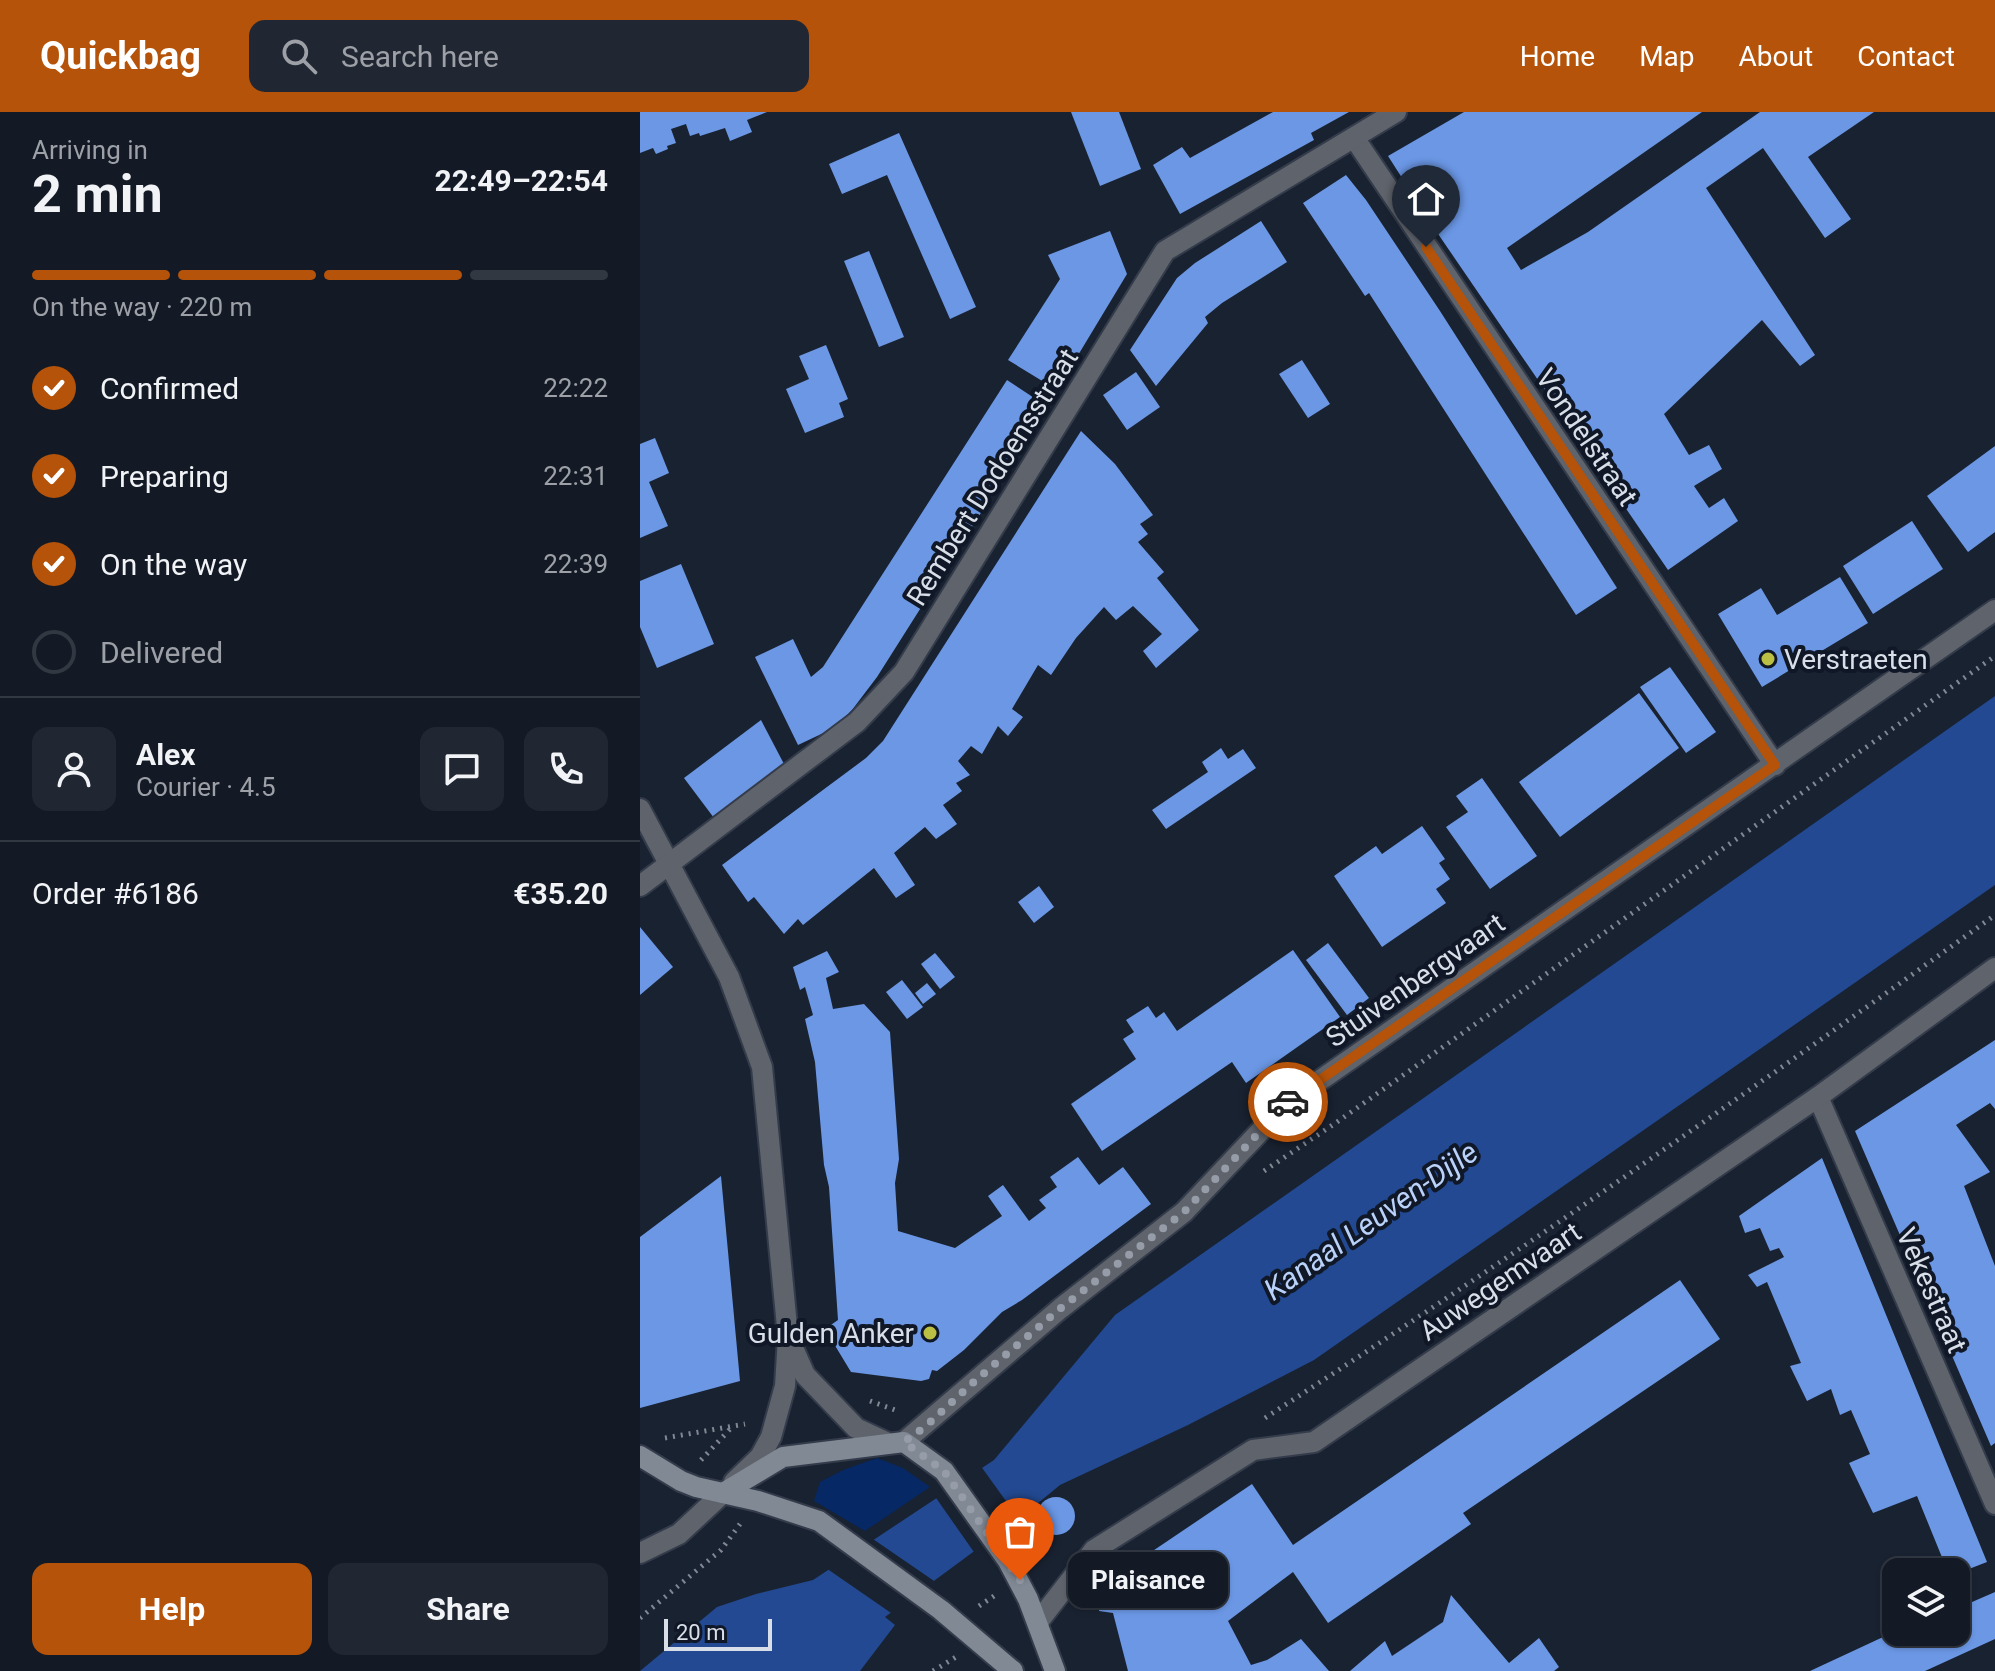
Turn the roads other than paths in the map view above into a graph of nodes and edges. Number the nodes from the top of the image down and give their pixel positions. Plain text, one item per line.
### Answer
1 (1396, 112) edge
2 (1355, 139) junction
3 (1995, 610) edge
4 (1775, 765) junction
5 (640, 809) edge
6 (669, 864) junction
7 (640, 886) edge
8 (1995, 968) edge
9 (1818, 1097) junction
10 (788, 1337) junction
11 (896, 1442) junction
12 (640, 1456) edge
13 (723, 1493) junction
14 (1995, 1504) edge
15 (640, 1553) edge
16 (1038, 1622) junction
17 (1001, 1668) edge
18 (1055, 1671) edge

1 - 2 street, Rembert Dodoensstraat
2 - 4 street, Vondelstraat
2 - 6 street, Rembert Dodoensstraat
3 - 4 street, Stuivenbergvaart
4 - 11 street, Stuivenbergvaart
5 - 6 street
6 - 7 street, Rembert Dodoensstraat
6 - 10 street
8 - 9 street, Auwegemvaart
9 - 14 street, Vekestraat
9 - 16 street, Auwegemvaart
10 - 11 street
10 - 13 street
11 - 13 main road
11 - 16 main road
12 - 13 main road
13 - 15 street
13 - 17 main road
16 - 18 main road

